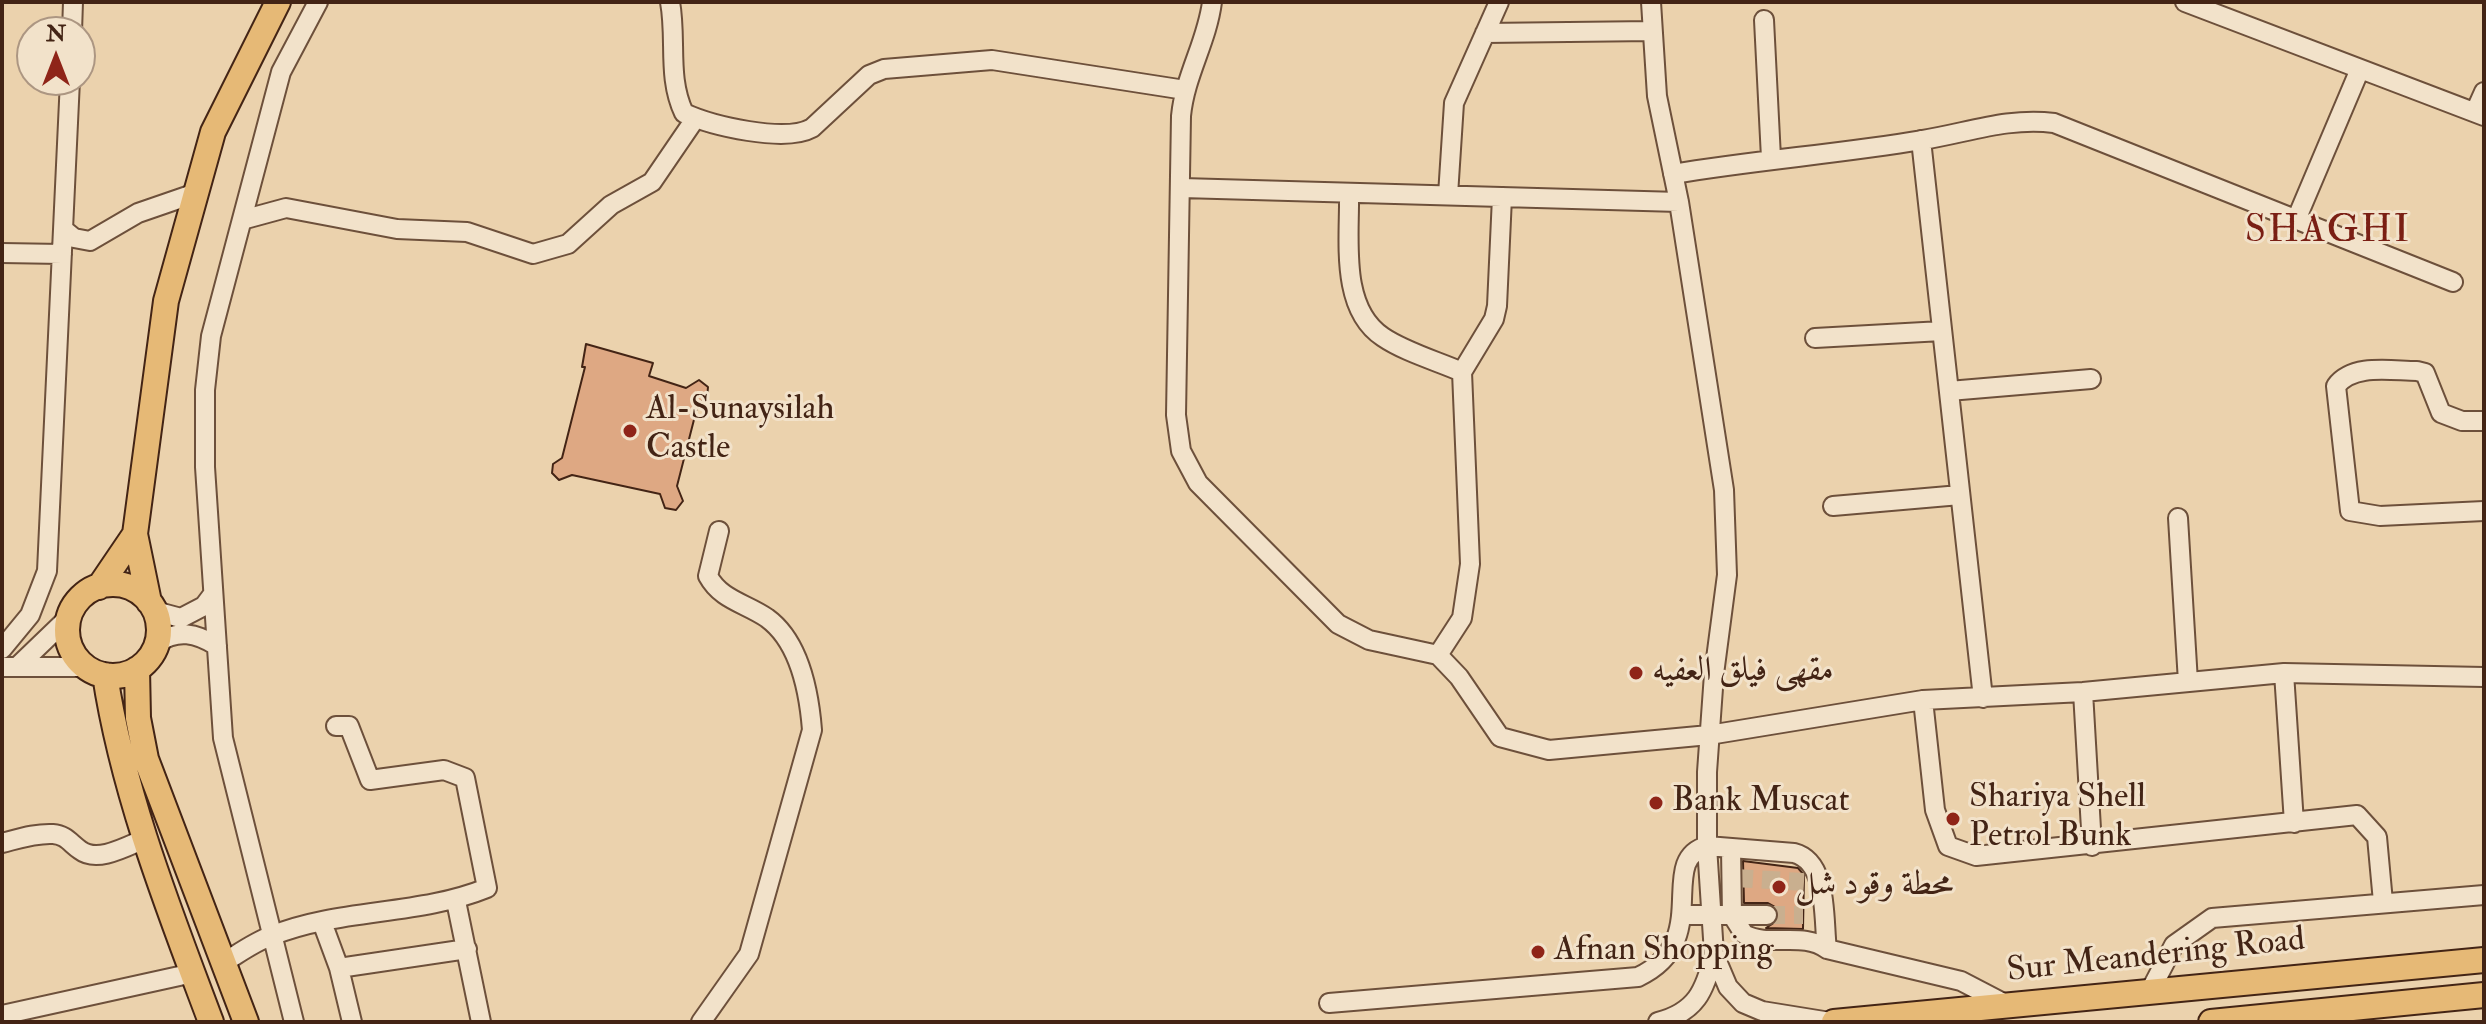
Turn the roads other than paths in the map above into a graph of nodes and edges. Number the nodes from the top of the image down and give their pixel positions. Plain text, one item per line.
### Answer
1 (278, 2) edge
2 (318, 2) edge
3 (670, 2) edge
4 (1212, 2) edge
5 (1499, 2) edge
6 (1651, 2) edge
7 (2185, 2) edge
8 (2205, 6) edge
9 (1764, 20) dead end
10 (1652, 31) junction
11 (1485, 33) junction
12 (2360, 69) junction
13 (1185, 90) junction
14 (2484, 92) edge
15 (69, 96) edge
16 (2479, 114) edge
17 (695, 119) junction
18 (1921, 140) junction
19 (1771, 158) junction
20 (1673, 174) junction
21 (1182, 188) junction
22 (196, 193) junction
23 (1349, 193) junction
24 (1448, 195) junction
25 (1502, 197) junction
26 (1679, 202) junction
27 (242, 220) junction
28 (2296, 220) junction
29 (63, 229) junction
30 (2, 253) edge
31 (62, 254) junction
32 (2453, 282) dead end
33 (1942, 331) junction
34 (1815, 338) dead end
35 (1462, 372) junction
36 (2091, 379) dead end
37 (1949, 391) junction
38 (2484, 421) edge
39 (1960, 495) junction
40 (1833, 506) dead end
41 (2484, 511) edge
42 (2178, 518) dead end
43 (719, 531) dead end
44 (135, 534) junction
45 (99, 587) junction
46 (213, 594) junction
47 (152, 606) junction
48 (69, 617) junction
49 (157, 643) junction
50 (217, 646) junction
51 (2, 649) edge
52 (1438, 655) junction
53 (9, 667) edge
54 (137, 669) junction
55 (95, 671) junction
56 (2284, 673) junction
57 (2484, 677) edge
58 (2188, 682) junction
59 (2083, 692) junction
60 (1983, 698) junction
61 (1923, 700) junction
62 (336, 726) dead end
63 (1709, 735) junction
64 (2294, 823) junction
65 (147, 838) junction
66 (2, 843) edge
67 (1707, 846) junction
68 (2092, 846) junction
69 (1731, 849) junction
70 (2484, 895) edge
71 (456, 901) junction
72 (2383, 902) junction
73 (1681, 915) junction
74 (1710, 915) junction
75 (1732, 915) junction
76 (1767, 915) tunnel mouth
77 (1803, 915) tunnel mouth
78 (1823, 916) junction
79 (322, 922) junction
80 (270, 936) junction
81 (467, 949) junction
82 (1827, 949) junction
83 (1714, 954) junction
84 (2484, 960) edge
85 (223, 963) junction
86 (339, 968) junction
87 (193, 973) junction
88 (2149, 993) junction
89 (2484, 995) edge
90 (1329, 1003) dead end
91 (2009, 1006) junction
92 (2, 1015) edge
93 (211, 1022) edge
94 (246, 1022) edge
95 (294, 1022) edge
96 (352, 1022) edge
97 (481, 1022) edge
98 (701, 1022) edge
99 (1658, 1022) edge
100 (1832, 1022) edge
101 (2211, 1022) edge

1 - 22 main road
2 - 27 street
3 - 17 street
4 - 13 street
5 - 11 street
6 - 10 street
7 - 8 street
8 - 12 street
9 - 19 street
10 - 11 street
10 - 20 street
11 - 24 street
12 - 16 street
12 - 28 street
13 - 17 street
13 - 21 street
14 - 16 street
15 - 29 street
17 - 27 street
18 - 19 street
18 - 28 street
18 - 33 street
19 - 20 street
20 - 26 street
21 - 23 street
21 - 52 street
22 - 29 street
22 - 44 main road
23 - 24 street
23 - 35 street
24 - 25 street
25 - 26 street
25 - 35 street
26 - 63 street
27 - 46 street
28 - 32 street
29 - 31 street
30 - 31 street
31 - 51 street
33 - 34 street
33 - 37 street
35 - 52 street
36 - 37 street
37 - 39 street
38 - 41 street
39 - 40 street
39 - 60 street
42 - 58 street
43 - 98 street
44 - 45 main road
44 - 47 main road
45 - 47 main road
45 - 48 main road
46 - 47 street
46 - 50 street
47 - 49 main road
48 - 53 street
48 - 55 main road
49 - 50 street
49 - 54 main road
50 - 80 street
52 - 63 street
53 - 55 street
54 - 55 main road
54 - 85 main road
55 - 65 main road
56 - 57 street
56 - 58 street
56 - 64 street
58 - 59 street
59 - 60 street
59 - 68 street
60 - 61 street
61 - 63 street
61 - 68 street
62 - 71 street
63 - 67 street
64 - 68 street
64 - 72 street
65 - 66 street
65 - 87 main road
67 - 69 street
67 - 73 street
67 - 74 street
69 - 75 street
69 - 78 street
70 - 72 street
71 - 79 street
71 - 81 street
72 - 88 street
73 - 74 street
73 - 90 street
74 - 75 street
74 - 83 street
75 - 76 street
75 - 82 street
77 - 78 street
78 - 82 street
79 - 80 street
79 - 86 street
80 - 85 street
80 - 95 street
81 - 86 street
81 - 97 street
82 - 91 street
83 - 99 street
83 - 100 street
84 - 88 main road, Sur Meandering Road
85 - 94 main road
86 - 96 street
87 - 92 street
87 - 93 main road
88 - 91 main road, Sur Meandering Road
89 - 101 main road, Sur Meandering Road
91 - 100 main road, Sur Meandering Road

